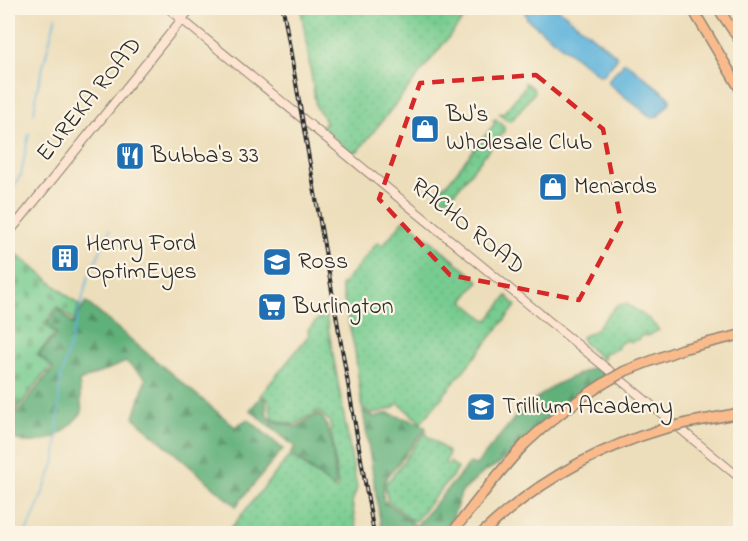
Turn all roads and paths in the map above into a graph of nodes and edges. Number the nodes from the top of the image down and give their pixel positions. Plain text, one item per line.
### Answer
1 (168, 8) edge
2 (191, 8) edge
3 (197, 8) edge
4 (692, 8) edge
5 (718, 8) edge
6 (182, 19) junction
7 (741, 40) edge
8 (741, 89) edge
9 (8, 234) edge
10 (741, 336) edge
11 (741, 413) edge
12 (741, 478) edge
13 (451, 534) edge
14 (481, 534) edge

1 - 6 street, RACHO ROAD
2 - 6 street, EUREKA ROAD
3 - 6 street, EUREKA ROAD
4 - 8 highway
5 - 7 highway
6 - 9 street, EUREKA ROAD
6 - 12 street, RACHO ROAD
10 - 13 highway, bridge
11 - 14 highway, bridge

